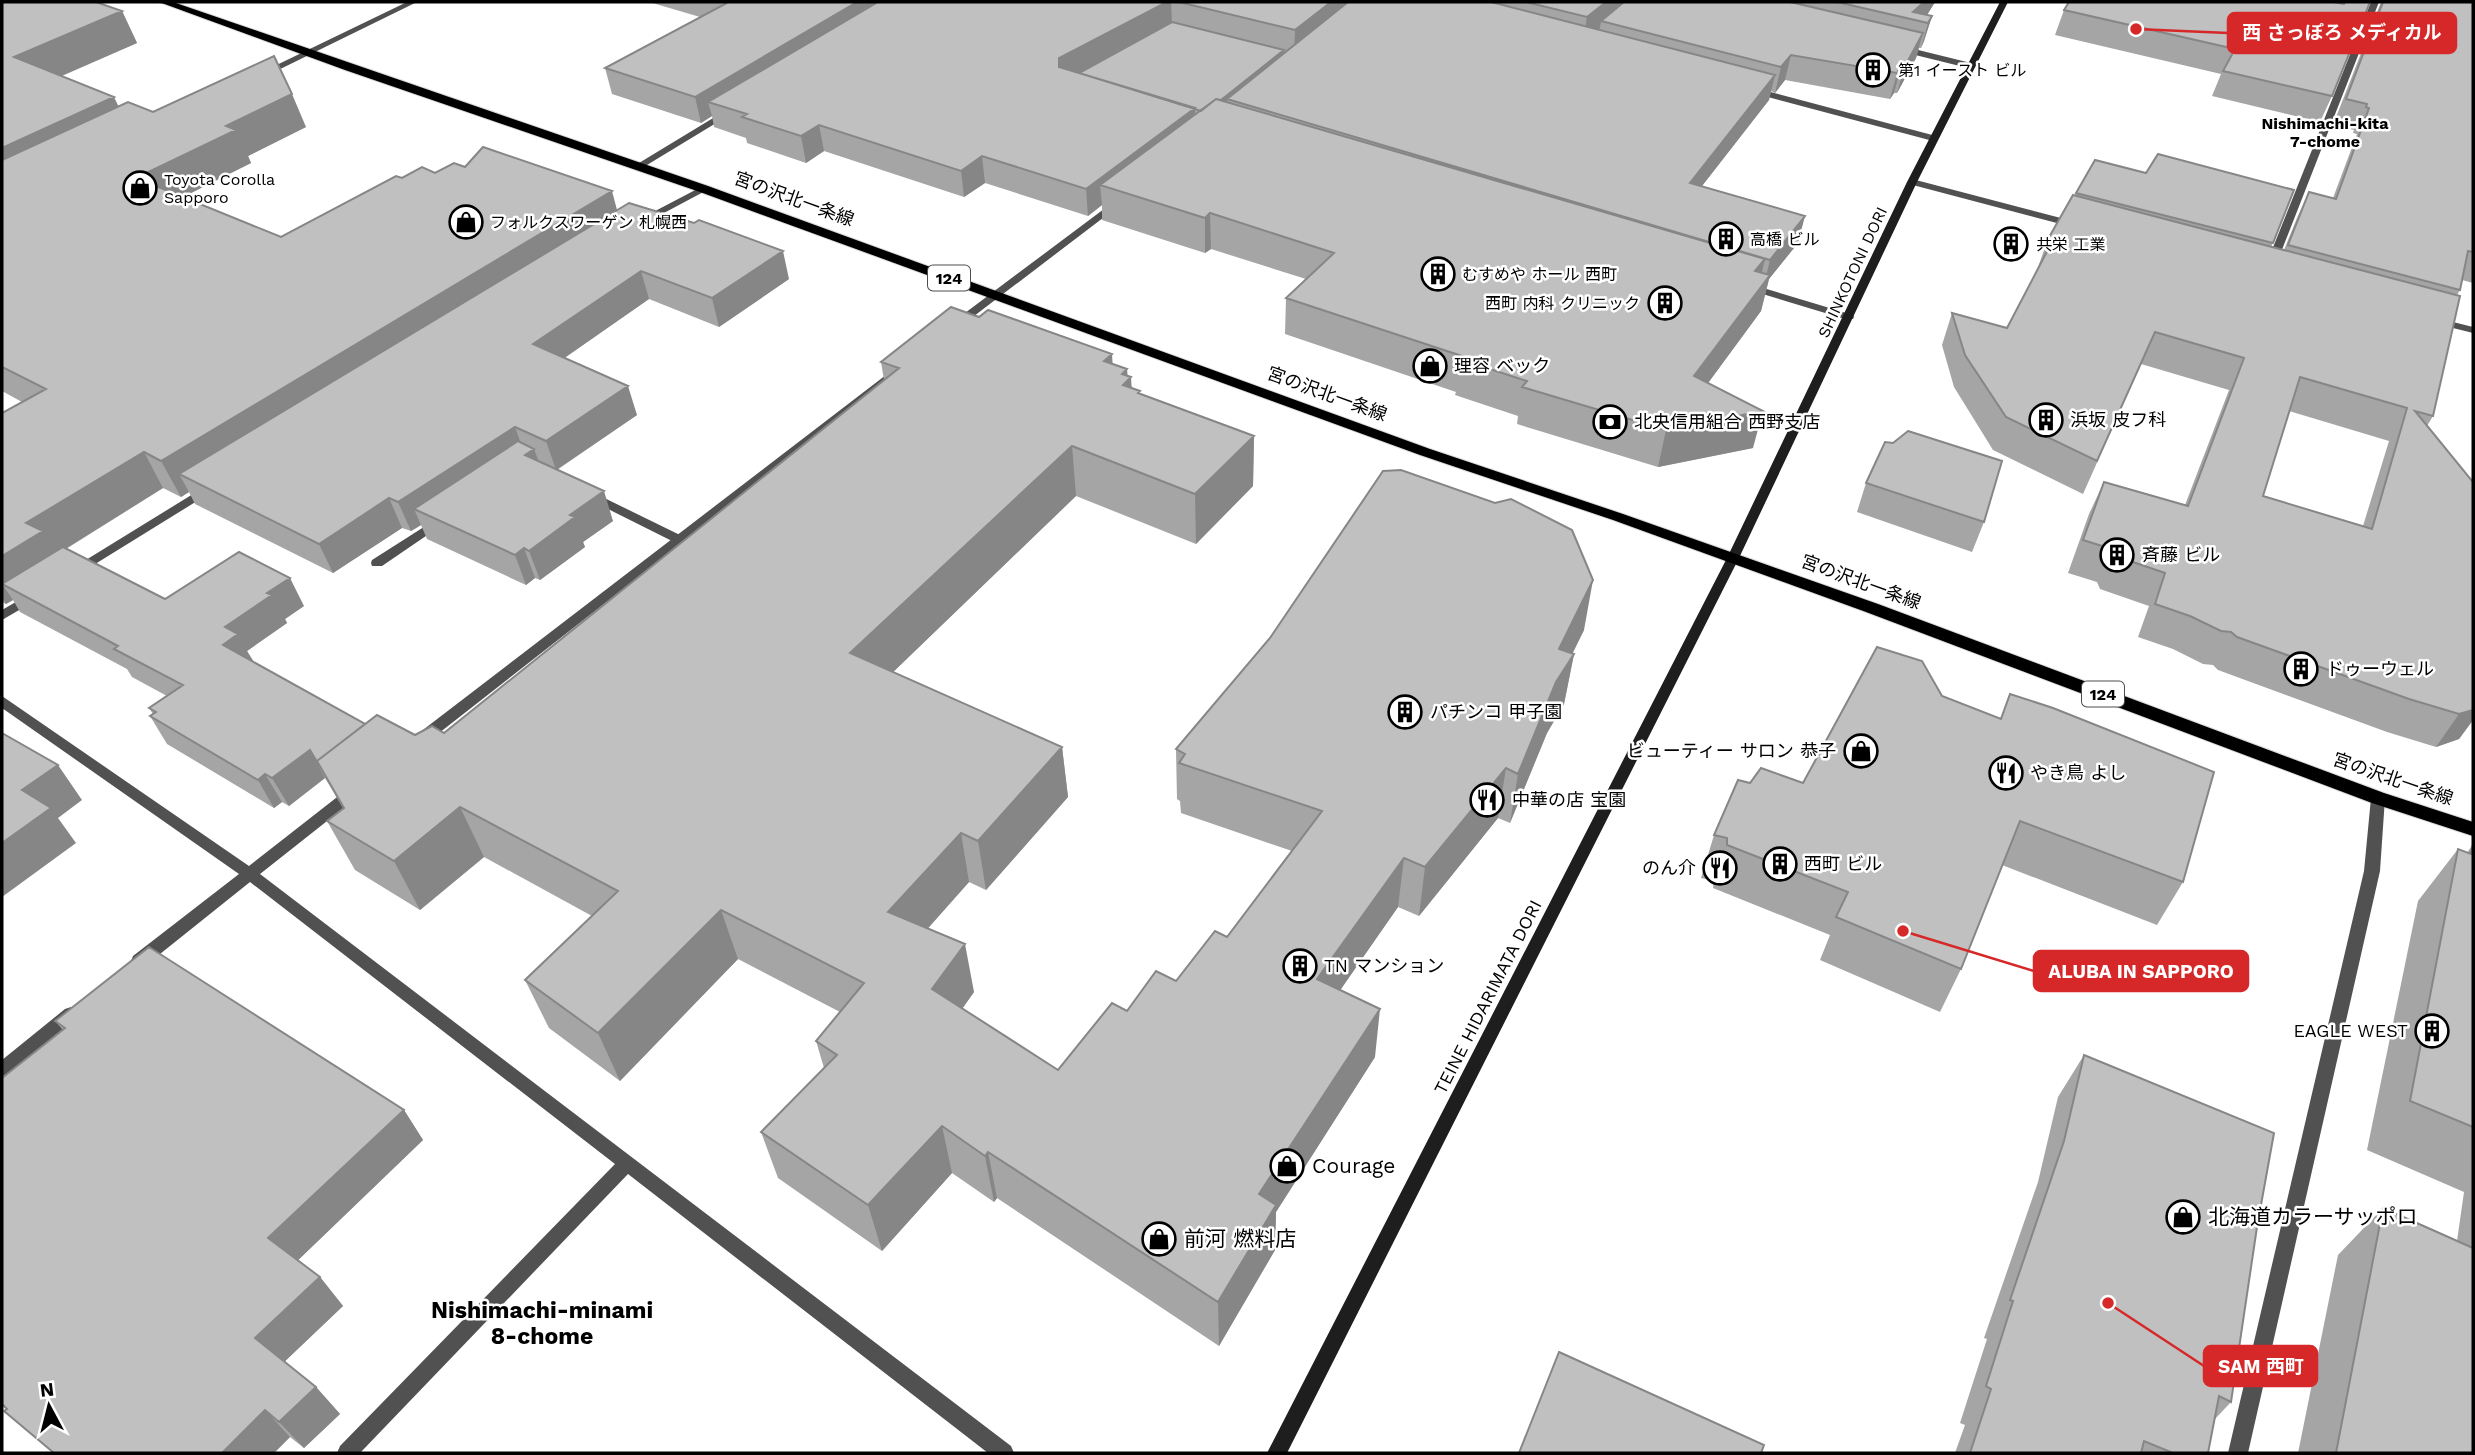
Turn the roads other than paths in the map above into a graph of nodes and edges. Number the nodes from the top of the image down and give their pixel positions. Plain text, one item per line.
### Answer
1 (164, 2) edge
2 (413, 2) edge
3 (2004, 2) edge
4 (2375, 2) edge
5 (1889, 46) edge
6 (306, 53) junction
7 (1972, 66) junction
8 (258, 76) edge
9 (1745, 89) edge
10 (739, 106) edge
11 (1933, 138) junction
12 (639, 166) junction
13 (1912, 182) junction
14 (704, 189) junction
15 (1124, 197) edge
16 (634, 225) edge
17 (2083, 227) edge
18 (2266, 276) edge
19 (1741, 285) edge
20 (997, 295) junction
21 (1849, 317) junction
22 (2421, 317) edge
23 (2473, 330) edge
24 (942, 335) edge
25 (909, 361) edge
26 (212, 485) edge
27 (577, 488) edge
28 (446, 517) edge
29 (677, 538) junction
30 (1733, 558) junction
31 (377, 563) dead end
32 (60, 580) edge
33 (49, 587) edge
34 (2, 616) edge
35 (2, 701) edge
36 (414, 745) edge
37 (370, 779) edge
38 (2378, 798) junction
39 (2473, 829) edge
40 (250, 874) junction
41 (131, 967) edge
42 (88, 1001) edge
43 (2, 1069) edge
44 (627, 1163) junction
45 (347, 1453) edge
46 (1004, 1453) edge
47 (1278, 1453) edge
48 (2238, 1453) edge

1 - 6 main road, 宮の沢北一条線 / 124
2 - 6 street
3 - 7 street, SHINKOTONI DORI
4 - 18 street
5 - 7 street
6 - 8 street
6 - 12 main road, 宮の沢北一条線 / 124
7 - 11 street, SHINKOTONI DORI
9 - 11 street
10 - 12 street
11 - 13 street, SHINKOTONI DORI
12 - 14 main road, 宮の沢北一条線 / 124
13 - 17 street
13 - 21 street, SHINKOTONI DORI
14 - 16 street
14 - 20 main road, 宮の沢北一条線 / 124
15 - 20 street
19 - 21 street
20 - 24 street
20 - 30 main road, 宮の沢北一条線 / 124
21 - 30 street, SHINKOTONI DORI
22 - 23 street
25 - 29 street
26 - 32 street
27 - 29 street
28 - 31 street
29 - 36 street
30 - 38 main road, 宮の沢北一条線 / 124
30 - 47 street, TEINE HIDARIMATA DORI
33 - 34 street
35 - 40 street
37 - 40 street
38 - 39 main road, 宮の沢北一条線 / 124
38 - 48 street
40 - 41 street
40 - 44 street
42 - 43 street
44 - 45 street
44 - 46 street

